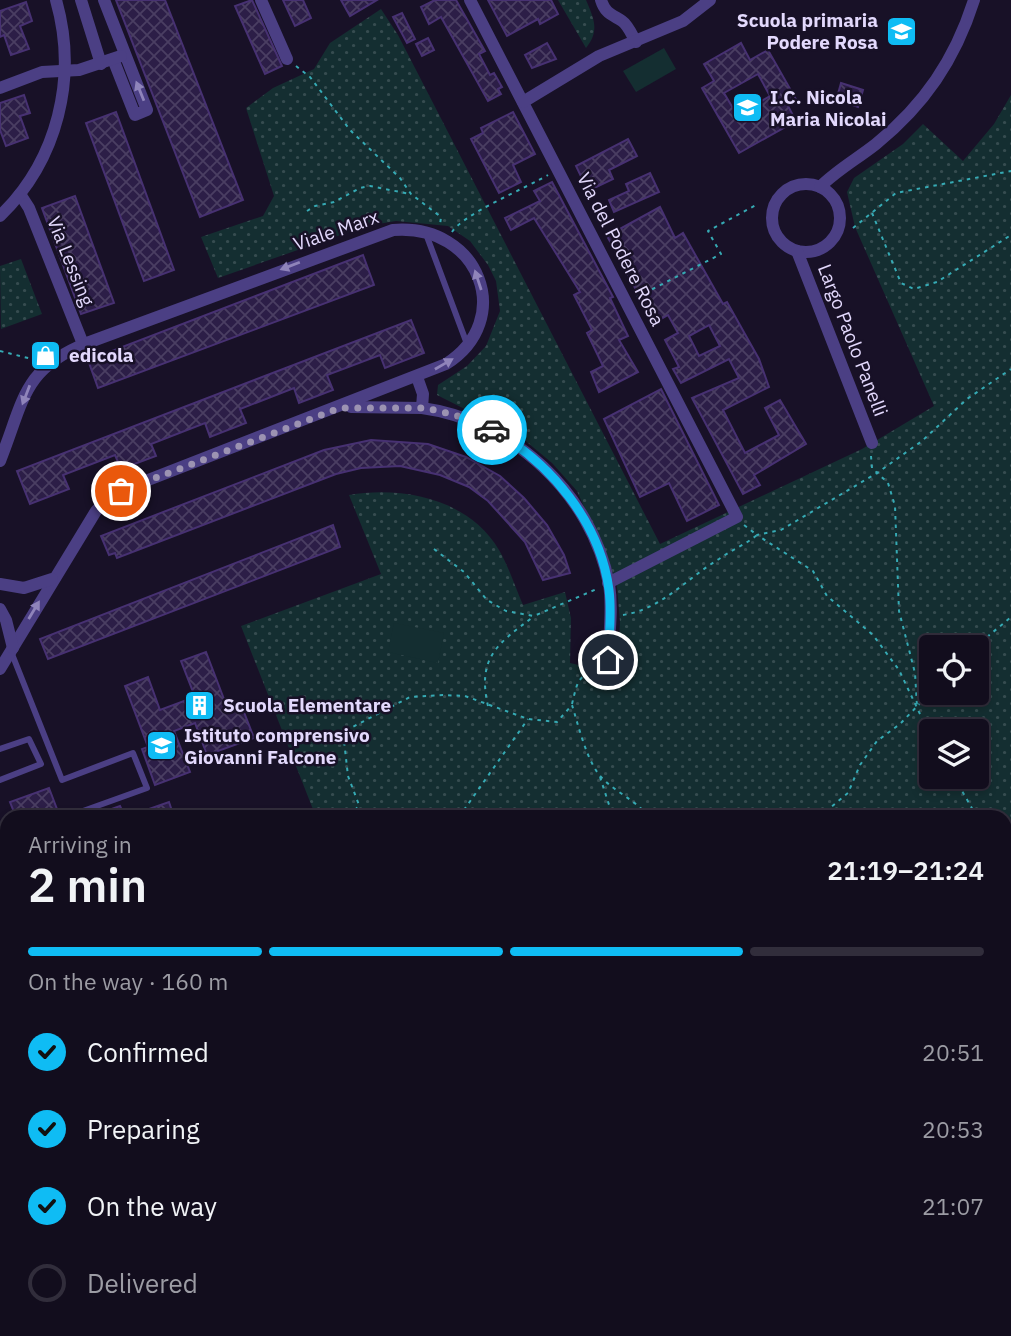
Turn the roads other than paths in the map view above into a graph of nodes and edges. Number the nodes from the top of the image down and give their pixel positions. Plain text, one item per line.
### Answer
1 (56, 0) edge
2 (81, 0) edge
3 (104, 0) edge
4 (261, 0) edge
5 (470, 0) edge
6 (601, 0) edge
7 (710, 0) edge
8 (974, 0) edge
9 (636, 42) junction
10 (113, 59) junction
11 (287, 59) road end
12 (65, 70) junction
13 (0, 88) edge
14 (523, 102) junction
15 (820, 187) junction
16 (20, 194) junction
17 (0, 216) edge
18 (425, 232) junction
19 (797, 251) junction
20 (83, 344) junction
21 (467, 344) junction
22 (417, 377) junction
23 (340, 408) junction
24 (422, 408) junction
25 (872, 443) road end
26 (0, 461) edge
27 (52, 579) junction
28 (608, 583) junction
29 (0, 584) edge
30 (0, 609) edge
31 (11, 649) junction
32 (608, 660) road end
33 (0, 669) edge
34 (0, 749) edge
35 (0, 780) edge
36 (86, 810) edge

1 - 12 street
2 - 10 street
10 -> 3 street
4 - 11 street
5 - 14 street, Via del Podere Rosa
6 - 9 street
7 - 9 street
8 - 15 street
9 - 14 street
10 - 12 street
12 - 13 street
12 - 16 street
14 - 28 street, Via del Podere Rosa
15 - 19 street, Largo Paolo Panelli
15 - 19 street, Largo Paolo Panelli
16 - 17 street
16 - 20 street, Via Lessing
18 -> 20 street, Viale Marx
18 - 21 lane
21 -> 18 street, Viale Marx
19 - 25 street, Largo Paolo Panelli
20 -> 26 street, Viale Marx
22 -> 21 street, Viale Marx
22 - 23 street, Viale Marx
22 - 24 street
23 - 24 street
23 - 27 street, Viale Marx
24 - 28 street
27 - 29 street
31 -> 27 street, Viale Marx
28 - 32 street
30 - 31 street
31 - 33 street, Viale Marx
31 - 36 lane
34 - 35 lane

